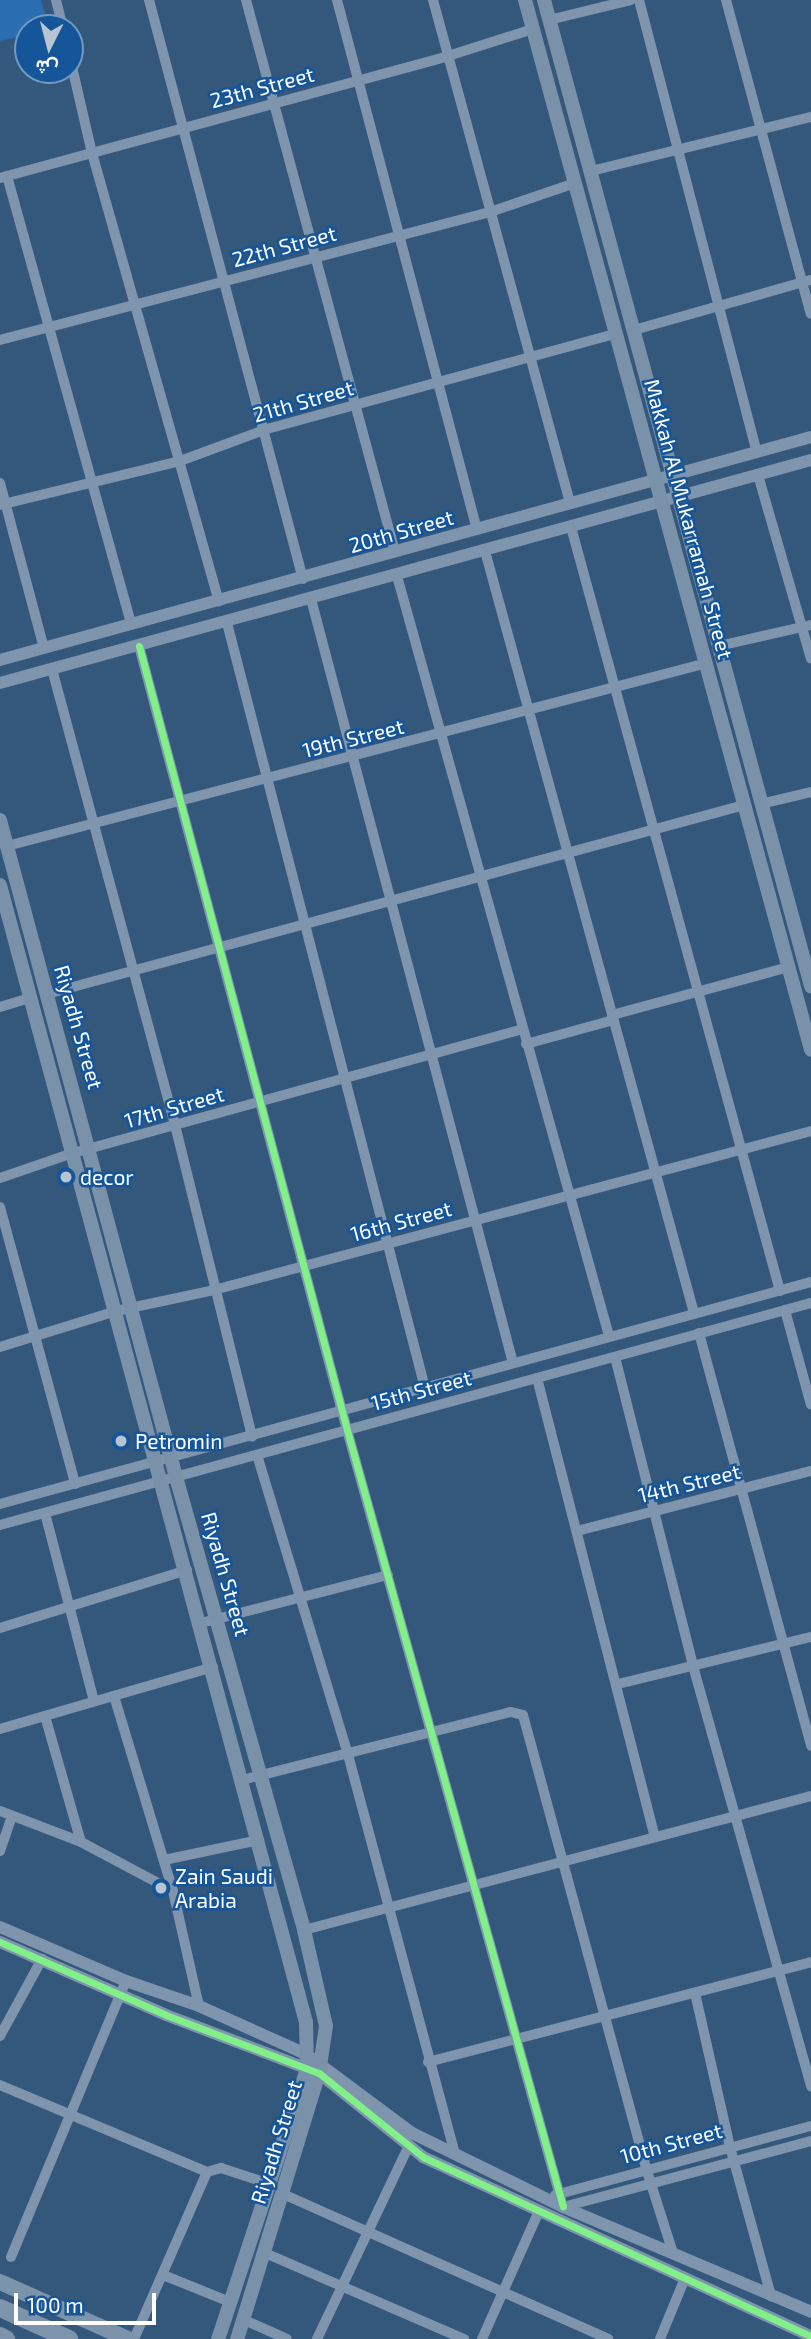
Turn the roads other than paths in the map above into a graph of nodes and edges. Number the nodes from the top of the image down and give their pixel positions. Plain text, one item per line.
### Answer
1 (149, 0) edge
2 (246, 0) edge
3 (337, 0) edge
4 (433, 0) edge
5 (525, 0) edge
6 (544, 0) edge
7 (631, 0) edge
8 (639, 0) edge
9 (726, 0) edge
10 (549, 20) junction
11 (533, 29) junction
12 (448, 56) junction
13 (359, 80) junction
14 (76, 84) edge
15 (272, 104) junction
16 (811, 117) edge
17 (182, 128) junction
18 (763, 129) junction
19 (678, 150) junction
20 (92, 153) junction
21 (590, 171) junction
22 (4, 176) edge
23 (576, 183) junction
24 (490, 212) junction
25 (400, 236) junction
26 (313, 258) junction
27 (224, 282) junction
28 (806, 282) edge
29 (136, 305) junction
30 (718, 306) junction
31 (811, 314) edge
32 (50, 327) junction
33 (634, 330) junction
34 (617, 333) junction
35 (0, 340) edge
36 (530, 358) junction
37 (441, 383) junction
38 (354, 406) junction
39 (267, 429) junction
40 (811, 437) edge
41 (757, 452) junction
42 (811, 460) edge
43 (180, 461) junction
44 (672, 475) junction
45 (758, 475) junction
46 (657, 479) junction
47 (93, 482) junction
48 (0, 483) edge
49 (678, 496) junction
50 (662, 500) junction
51 (570, 503) junction
52 (3, 504) edge
53 (571, 527) junction
54 (477, 530) junction
55 (485, 551) junction
56 (395, 552) junction
57 (397, 576) junction
58 (303, 579) junction
59 (311, 599) junction
60 (219, 601) junction
61 (227, 623) junction
62 (131, 624) junction
63 (806, 626) edge
64 (139, 646) junction
65 (719, 646) junction
66 (44, 648) junction
67 (811, 659) edge
68 (0, 660) edge
69 (707, 663) junction
70 (52, 668) junction
71 (0, 683) edge
72 (615, 690) junction
73 (530, 712) junction
74 (441, 735) junction
75 (353, 758) junction
76 (268, 780) junction
77 (811, 792) edge
78 (181, 802) junction
79 (761, 804) junction
80 (744, 805) junction
81 (0, 820) edge
82 (93, 825) junction
83 (655, 830) junction
84 (7, 846) junction
85 (568, 851) junction
86 (481, 876) junction
87 (0, 885) edge
88 (393, 900) junction
89 (308, 925) junction
90 (220, 949) junction
91 (807, 956) edge
92 (789, 967) junction
93 (135, 972) junction
94 (811, 986) edge
95 (698, 993) junction
96 (47, 994) junction
97 (30, 998) junction
98 (0, 1007) edge
99 (613, 1018) junction
100 (522, 1030) junction
101 (526, 1044) junction
102 (811, 1050) edge
103 (434, 1055) junction
104 (347, 1079) junction
105 (262, 1102) junction
106 (175, 1125) junction
107 (811, 1131) edge
108 (91, 1152) junction
109 (742, 1152) junction
110 (73, 1153) junction
111 (656, 1174) junction
112 (0, 1178) edge
113 (570, 1197) junction
114 (0, 1207) edge
115 (476, 1222) junction
116 (388, 1244) junction
117 (304, 1266) junction
118 (811, 1282) edge
119 (214, 1290) junction
120 (780, 1291) junction
121 (811, 1303) edge
122 (132, 1308) junction
123 (785, 1310) junction
124 (116, 1311) junction
125 (694, 1313) junction
126 (699, 1334) junction
127 (609, 1336) junction
128 (37, 1337) junction
129 (0, 1347) edge
130 (615, 1357) junction
131 (513, 1363) junction
132 (537, 1378) junction
133 (425, 1388) junction
134 (811, 1405) edge
135 (342, 1412) junction
136 (347, 1430) junction
137 (252, 1437) junction
138 (257, 1455) junction
139 (171, 1458) junction
140 (156, 1461) junction
141 (811, 1471) edge
142 (176, 1477) junction
143 (161, 1481) junction
144 (75, 1484) junction
145 (741, 1489) junction
146 (0, 1504) edge
147 (654, 1511) junction
148 (45, 1513) junction
149 (0, 1525) edge
150 (577, 1531) junction
151 (187, 1570) junction
152 (388, 1575) junction
153 (301, 1601) junction
154 (67, 1604) junction
155 (218, 1619) junction
156 (201, 1623) junction
157 (0, 1628) edge
158 (811, 1637) edge
159 (781, 1644) junction
160 (693, 1666) junction
161 (213, 1667) junction
162 (618, 1684) junction
163 (114, 1696) junction
164 (93, 1701) junction
165 (45, 1716) junction
166 (0, 1729) edge
167 (433, 1731) junction
168 (811, 1746) edge
169 (348, 1751) junction
170 (260, 1776) junction
171 (242, 1780) junction
172 (811, 1796) edge
173 (0, 1811) edge
174 (736, 1815) junction
175 (12, 1817) junction
176 (655, 1836) junction
177 (259, 1840) junction
178 (81, 1842) junction
179 (0, 1851) edge
180 (164, 1860) junction
181 (564, 1860) junction
182 (473, 1883) junction
183 (173, 1891) junction
184 (388, 1908) junction
185 (0, 1927) edge
186 (304, 1930) junction
187 (0, 1942) edge
188 (41, 1959) junction
189 (811, 1962) edge
190 (778, 1969) junction
191 (126, 1981) junction
192 (695, 1993) junction
193 (121, 1995) junction
194 (199, 2006) junction
195 (605, 2016) junction
196 (0, 2036) edge
197 (516, 2042) junction
198 (428, 2062) junction
199 (313, 2065) junction
200 (0, 2085) edge
201 (811, 2087) edge
202 (68, 2115) junction
203 (811, 2126) edge
204 (811, 2141) edge
205 (409, 2145) junction
206 (730, 2147) junction
207 (455, 2153) junction
208 (733, 2162) junction
209 (646, 2168) junction
210 (207, 2172) junction
211 (270, 2184) junction
212 (651, 2184) junction
213 (283, 2194) junction
214 (559, 2194) junction
215 (540, 2204) junction
216 (562, 2207) junction
217 (367, 2230) junction
218 (265, 2253) junction
219 (673, 2253) junction
220 (10, 2257) dead end
221 (163, 2275) junction
222 (685, 2278) junction
223 (0, 2282) edge
224 (344, 2285) junction
225 (504, 2294) junction
226 (771, 2296) junction
227 (230, 2302) junction
228 (0, 2308) edge
229 (808, 2308) edge
230 (242, 2319) junction
231 (0, 2336) edge
232 (811, 2336) edge
233 (6, 2339) edge
234 (69, 2339) edge
235 (128, 2339) edge
236 (134, 2339) edge
237 (218, 2339) edge
238 (237, 2339) edge
239 (288, 2339) edge
240 (317, 2339) edge
241 (464, 2339) edge
242 (482, 2339) edge
243 (608, 2339) edge
244 (660, 2339) edge

1 - 17 street
2 - 15 street
3 - 13 street
4 - 12 street
5 - 11 main road, Makkah Al Mukarramah Street
6 - 10 main road, Makkah Al Mukarramah Street
7 - 10 street
8 - 19 street
9 - 18 street
10 - 21 main road, Makkah Al Mukarramah Street
11 - 12 street, 23th Street
11 - 23 main road, Makkah Al Mukarramah Street
12 - 13 street, 23th Street
12 - 24 street
13 - 15 street, 23th Street
13 - 25 street
14 - 20 street
15 - 17 street, 23th Street
15 - 26 street
16 - 18 street
17 - 20 street, 23th Street
17 - 27 street
18 - 19 street
18 - 28 street
19 - 21 street
19 - 30 street
20 - 22 street, 23th Street
20 - 29 street
21 - 33 main road, Makkah Al Mukarramah Street
22 - 32 street
23 - 24 street, 22th Street
23 - 34 main road, Makkah Al Mukarramah Street
24 - 25 street, 22th Street
24 - 36 street
25 - 26 street, 22th Street
25 - 37 street
26 - 27 street, 22th Street
26 - 38 street
27 - 29 street, 22th Street
27 - 39 street
28 - 30 street
28 - 31 street
29 - 32 street, 22th Street
29 - 43 street
30 - 33 street
30 - 41 street
32 - 35 street, 22th Street
32 - 47 street
33 - 44 main road, Makkah Al Mukarramah Street
34 - 36 street, 21th Street
34 - 46 main road, Makkah Al Mukarramah Street
36 - 37 street, 21th Street
36 - 51 street
37 - 38 street, 21th Street
37 - 54 street
38 - 39 street, 21th Street
38 - 56 street
39 - 43 street, 21th Street
39 - 58 street
40 - 41 street, 20th Street
41 - 44 street, 20th Street
42 - 45 street, 20th Street
43 - 47 street, 21th Street
43 - 60 street
44 - 46 street, 20th Street
44 - 49 main road, Makkah Al Mukarramah Street
45 - 49 street, 20th Street
45 - 63 street
46 - 50 main road, Makkah Al Mukarramah Street
46 - 51 street, 20th Street
47 - 52 street, 21th Street
47 - 62 street
48 - 52 street
49 - 50 street, 20th Street
49 - 65 main road, Makkah Al Mukarramah Street
50 - 53 street, 20th Street
50 - 69 main road, Makkah Al Mukarramah Street
51 - 54 street, 20th Street
52 - 66 street
53 - 55 street, 20th Street
53 - 72 street
54 - 56 street, 20th Street
55 - 57 street, 20th Street
55 - 73 street
56 - 58 street, 20th Street
57 - 59 street, 20th Street
57 - 74 street
58 - 60 street, 20th Street
59 - 61 street, 20th Street
59 - 75 street
60 - 62 street, 20th Street
61 - 64 street, 20th Street
61 - 76 street
62 - 66 street, 20th Street
63 - 65 street
63 - 67 street
64 - 70 street, 20th Street
64 - 78 street
65 - 79 main road, Makkah Al Mukarramah Street
66 - 68 street, 20th Street
69 - 72 street, 19th Street
69 - 80 main road, Makkah Al Mukarramah Street
70 - 71 street, 20th Street
70 - 82 street
72 - 73 street, 19th Street
72 - 83 street
73 - 74 street, 19th Street
73 - 85 street
74 - 75 street, 19th Street
74 - 86 street
75 - 76 street, 19th Street
75 - 88 street
76 - 78 street, 19th Street
76 - 89 street
77 - 79 street
78 - 82 street, 19th Street
78 - 90 street
79 - 91 main road, Makkah Al Mukarramah Street
80 - 83 street
80 - 92 main road, Makkah Al Mukarramah Street
81 - 84 main road, Riyadh Street
82 - 84 street, 19th Street
82 - 93 street
83 - 85 street
83 - 95 street
84 - 96 main road, Riyadh Street
85 - 86 street
85 - 99 street
86 - 88 street
86 - 100 street
87 - 97 main road, Riyadh Street
88 - 89 street
88 - 103 street
89 - 90 street
89 - 104 street
90 - 93 street
90 - 105 street
91 - 94 main road, Makkah Al Mukarramah Street
92 - 95 street
92 - 102 main road, Makkah Al Mukarramah Street
93 - 96 street
93 - 106 street
95 - 99 street
95 - 109 street
96 - 108 main road, Riyadh Street
97 - 98 street
97 - 110 main road, Riyadh Street
99 - 101 street
99 - 111 street
100 - 101 street
100 - 103 street, 17th Street
101 - 113 street
103 - 104 street, 17th Street
103 - 115 street
104 - 105 street, 17th Street
104 - 116 street
105 - 106 street, 17th Street
105 - 117 street
106 - 108 street, 17th Street
106 - 119 street
107 - 109 street, 16th Street
108 - 110 street, 17th Street
108 - 122 main road, Riyadh Street
109 - 111 street, 16th Street
109 - 120 street
110 - 112 street, 17th Street
110 - 124 main road, Riyadh Street
111 - 113 street, 16th Street
111 - 125 street
113 - 115 street, 16th Street
113 - 127 street
114 - 128 street
115 - 116 street, 16th Street
115 - 131 street
116 - 117 street, 16th Street
116 - 133 street
117 - 119 street, 16th Street
117 - 135 street
118 - 120 street, 15th Street
119 - 122 street, 16th Street
119 - 137 street
120 - 125 street, 15th Street
121 - 123 street, 15th Street
122 - 124 street, 16th Street
122 - 139 main road, Riyadh Street
123 - 126 street, 15th Street
123 - 134 street
124 - 128 street, 16th Street
124 - 140 main road, Riyadh Street
125 - 127 street, 15th Street
126 - 130 street, 15th Street
126 - 145 street
127 - 131 street, 15th Street
128 - 129 street, 16th Street
128 - 144 street
130 - 132 street, 15th Street
130 - 147 street
131 - 133 street, 15th Street
132 - 136 street, 15th Street
132 - 150 street
133 - 135 street, 15th Street
135 - 136 street
135 - 137 street, 15th Street
136 - 138 street, 15th Street
136 - 152 street
137 - 139 street, 15th Street
138 - 142 street, 15th Street
138 - 153 street
139 - 140 street, 15th Street
139 - 142 main road, Riyadh Street
140 - 143 main road, Riyadh Street
140 - 144 street, 15th Street
141 - 145 street, 14th Street
142 - 143 street, 15th Street
142 - 155 main road, Riyadh Street
143 - 148 street, 15th Street
143 - 151 main road, Riyadh Street
144 - 146 street, 15th Street
145 - 147 street, 14th Street
145 - 159 street
147 - 150 street, 14th Street
147 - 160 street
148 - 149 street, 15th Street
148 - 154 street
150 - 162 street
151 - 154 street
151 - 156 main road, Riyadh Street
152 - 153 street
152 - 167 street
153 - 155 street
153 - 169 street
154 - 157 street
154 - 164 street
155 - 156 street
155 - 170 main road, Riyadh Street
156 - 161 main road, Riyadh Street
158 - 159 street
159 - 160 street
159 - 168 street
160 - 162 street
160 - 174 street
161 - 163 street
161 - 171 main road, Riyadh Street
162 - 176 street
163 - 164 street
163 - 180 street
164 - 165 street
165 - 166 street
165 - 178 street
167 - 169 street
167 - 181 street
167 - 182 street
169 - 170 street
169 - 184 street
170 - 171 street
170 - 186 main road, Riyadh Street
171 - 177 main road, Riyadh Street
172 - 174 street
173 - 175 street
174 - 176 street
174 - 190 street
175 - 178 street
175 - 179 street
176 - 181 street
177 - 180 street
177 - 199 main road, Riyadh Street
178 - 183 street
180 - 183 street
181 - 182 street
181 - 195 street
182 - 184 street
182 - 197 street
183 - 194 street
184 - 186 street
184 - 198 street
185 - 191 street
186 - 199 main road, Riyadh Street
187 - 188 street
188 - 193 street
188 - 196 street
189 - 190 street
190 - 192 street
190 - 201 street
191 - 193 street
191 - 194 street
192 - 195 street
192 - 206 street
193 - 199 street
193 - 202 street
194 - 199 street
195 - 197 street
195 - 209 street
197 - 198 street
197 - 214 street
198 - 207 street
199 - 205 street
199 - 207 street
199 - 211 main road, Riyadh Street
199 - 213 main road, Riyadh Street
200 - 202 street
202 - 210 street
202 - 220 street
203 - 206 street, 10th Street
204 - 208 street, 10th Street
205 - 215 street
205 - 217 street
206 - 208 street
206 - 209 street, 10th Street
207 - 215 street
208 - 212 street, 10th Street
208 - 226 street
209 - 212 street
209 - 214 street, 10th Street
210 - 211 street
210 - 221 street
211 - 227 main road, Riyadh Street
212 - 216 street, 10th Street
212 - 219 street
213 - 217 street
213 - 218 main road, Riyadh Street
214 - 215 street, 10th Street
214 - 216 street
215 - 216 street
215 - 222 street
215 - 225 street
216 - 219 street
217 - 224 street
217 - 225 street
218 - 224 street
218 - 230 main road, Riyadh Street
219 - 226 street
221 - 227 street
221 - 236 street
222 - 232 street
222 - 244 street
223 - 235 main road
224 - 240 street
224 - 241 street
225 - 242 street
225 - 243 street
226 - 229 street
227 - 237 main road, Riyadh Street
228 - 234 highway
230 - 238 main road, Riyadh Street
230 - 239 street
231 - 233 highway

